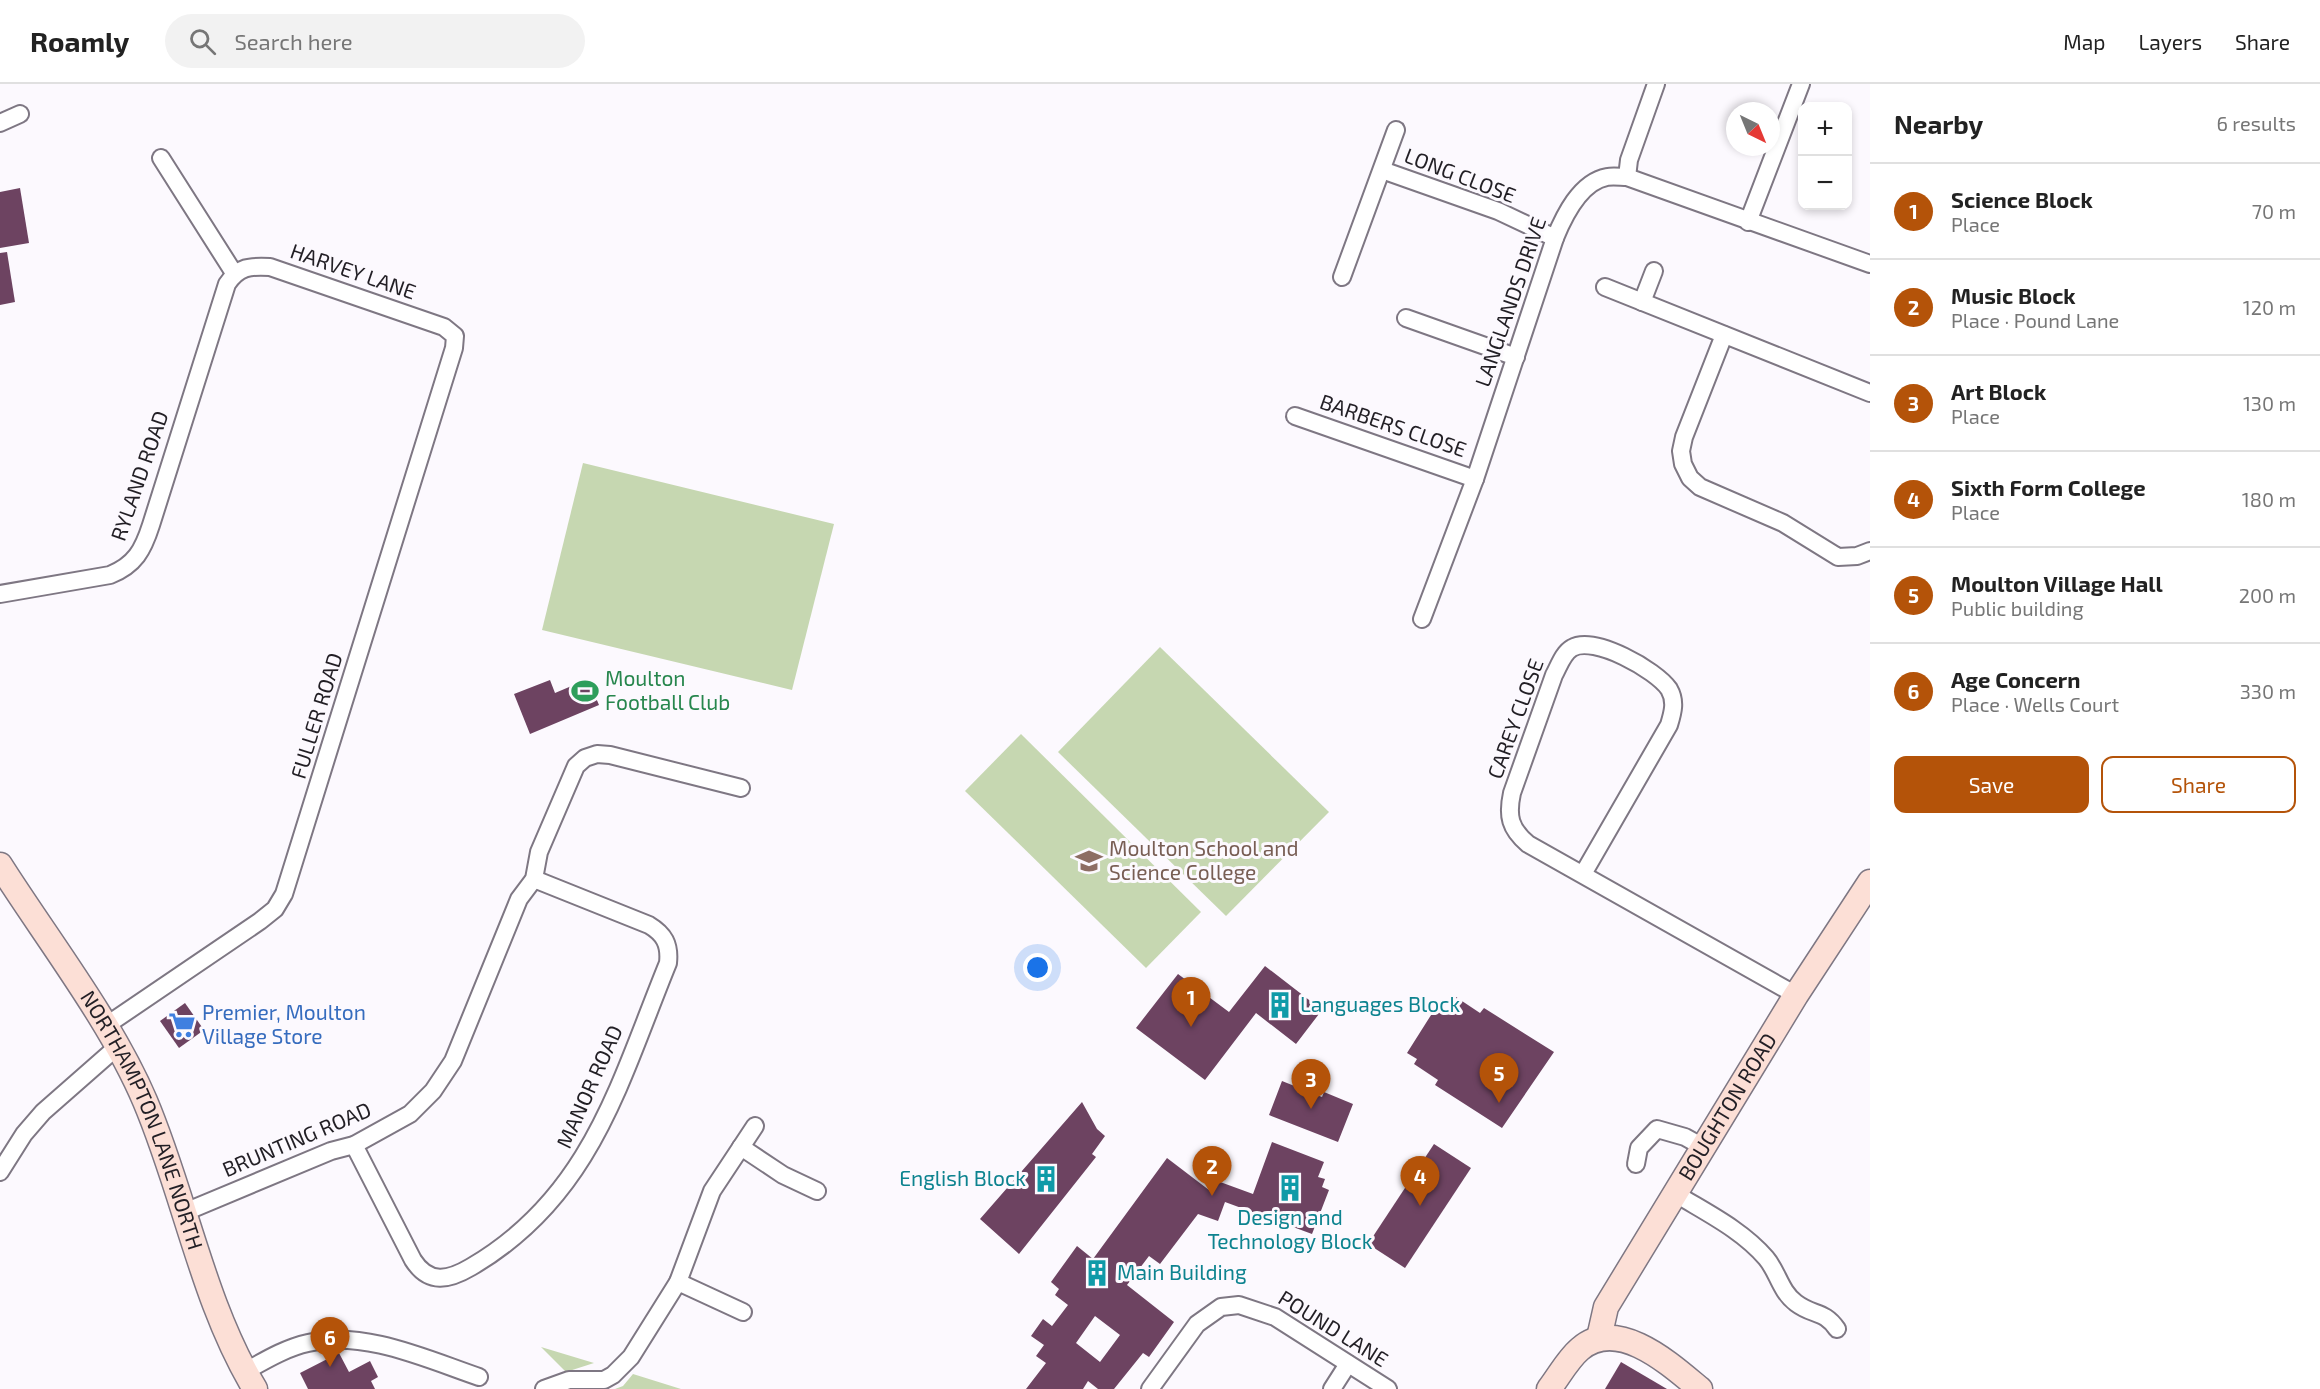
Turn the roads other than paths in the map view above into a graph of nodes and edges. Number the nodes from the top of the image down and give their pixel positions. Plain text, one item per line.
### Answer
1 (1801, 84) edge
2 (1652, 85) edge
3 (20, 114) dead end
4 (0, 123) edge
5 (1396, 130) dead end
6 (161, 158) dead end
7 (1382, 170) junction
8 (1627, 177) junction
9 (1748, 222) junction
10 (1555, 238) junction
11 (1870, 264) edge
12 (1654, 271) dead end
13 (234, 273) junction
14 (1341, 277) dead end
15 (1605, 287) dead end
16 (1642, 302) junction
17 (1406, 318) dead end
18 (1724, 335) junction
19 (455, 336) joint
20 (1516, 357) junction
21 (1870, 393) edge
22 (1295, 416) dead end
23 (1475, 479) junction
24 (1870, 551) edge
25 (0, 594) edge
26 (1422, 619) dead end
27 (741, 788) dead end
28 (0, 866) edge
29 (1583, 874) junction
30 (534, 879) junction
31 (1867, 894) edge
32 (1796, 995) junction
33 (104, 1027) junction
34 (117, 1047) junction
35 (755, 1126) dead end
36 (354, 1145) junction
37 (741, 1147) junction
38 (1703, 1147) junction
39 (1636, 1164) dead end
40 (0, 1172) edge
41 (817, 1191) dead end
42 (1676, 1194) junction
43 (185, 1212) junction
44 (678, 1282) junction
45 (743, 1312) dead end
46 (1834, 1317) dead end
47 (1599, 1338) junction
48 (1348, 1364) junction
49 (479, 1377) dead end
50 (249, 1380) edge
51 (544, 1389) edge
52 (1150, 1389) edge
53 (1332, 1389) edge
54 (1388, 1389) edge
55 (1549, 1389) edge
56 (1700, 1389) edge

1 - 9 street
2 - 8 street
3 - 4 street
5 - 7 street
6 - 13 street
7 - 10 street, LONG CLOSE
7 - 14 street
8 - 9 street, LANGLANDS DRIVE
8 - 10 street, LANGLANDS DRIVE
9 - 11 street, LANGLANDS DRIVE
10 - 20 street, LANGLANDS DRIVE
12 - 16 street
13 - 19 street, HARVEY LANE
13 - 25 street, RYLAND ROAD
15 - 16 street
16 - 18 street
17 - 20 street
18 - 21 street
18 - 24 street
19 - 33 street, FULLER ROAD
20 - 23 street, LANGLANDS DRIVE
22 - 23 street, BARBERS CLOSE
23 - 26 street, LANGLANDS DRIVE
27 - 30 street
28 - 33 street, NORTHAMPTON LANE NORTH
29 - 29 street, CAREY CLOSE
29 - 32 street, CAREY CLOSE
30 - 36 street, BRUNTING ROAD
30 - 36 street, MANOR ROAD
31 - 32 street, BOUGHTON ROAD
32 - 38 street, BOUGHTON ROAD
33 - 34 street, NORTHAMPTON LANE NORTH
34 - 40 street
34 - 43 street, NORTHAMPTON LANE NORTH
35 - 37 street
36 - 43 street, BRUNTING ROAD
37 - 41 street
37 - 44 street
38 - 39 street
38 - 42 street, BOUGHTON ROAD
42 - 46 street
42 - 47 street, BOUGHTON ROAD
43 - 50 street, NORTHAMPTON LANE NORTH
44 - 45 street
44 - 51 street
47 - 55 street
47 - 56 street
48 - 52 street, POUND LANE
48 - 53 street
48 - 54 street, POUND LANE
49 - 50 street

